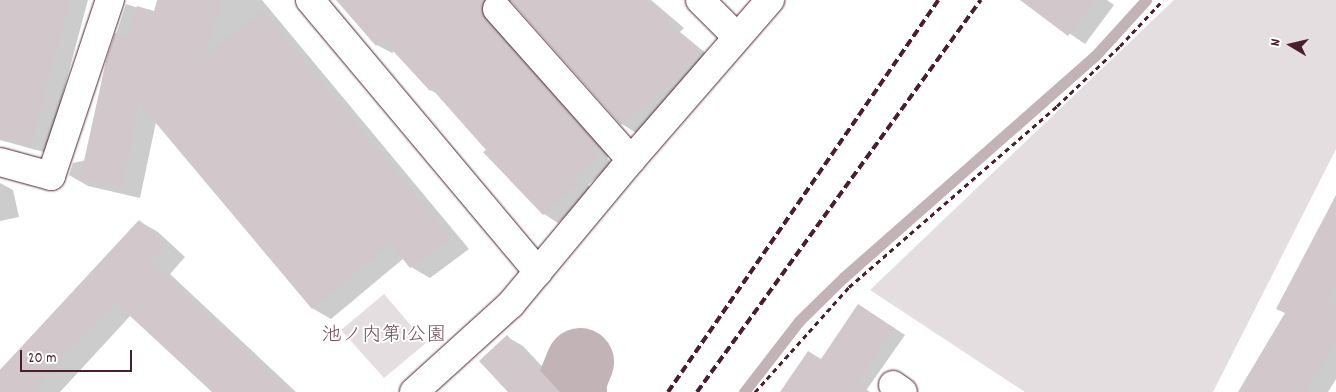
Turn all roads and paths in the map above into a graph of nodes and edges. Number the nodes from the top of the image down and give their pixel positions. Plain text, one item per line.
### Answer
1 (110, 0) edge
2 (310, 0) edge
3 (700, 0) edge
4 (770, 0) edge
5 (1163, 0) edge
6 (498, 9) dead end
7 (737, 36) junction
8 (631, 160) junction
9 (0, 162) edge
10 (538, 272) junction
11 (414, 392) edge
12 (755, 392) edge

1 - 9 street
2 - 10 street
3 - 7 street
4 - 7 street
5 - 12 path
6 - 8 street
7 - 8 street
8 - 10 street
10 - 11 street

